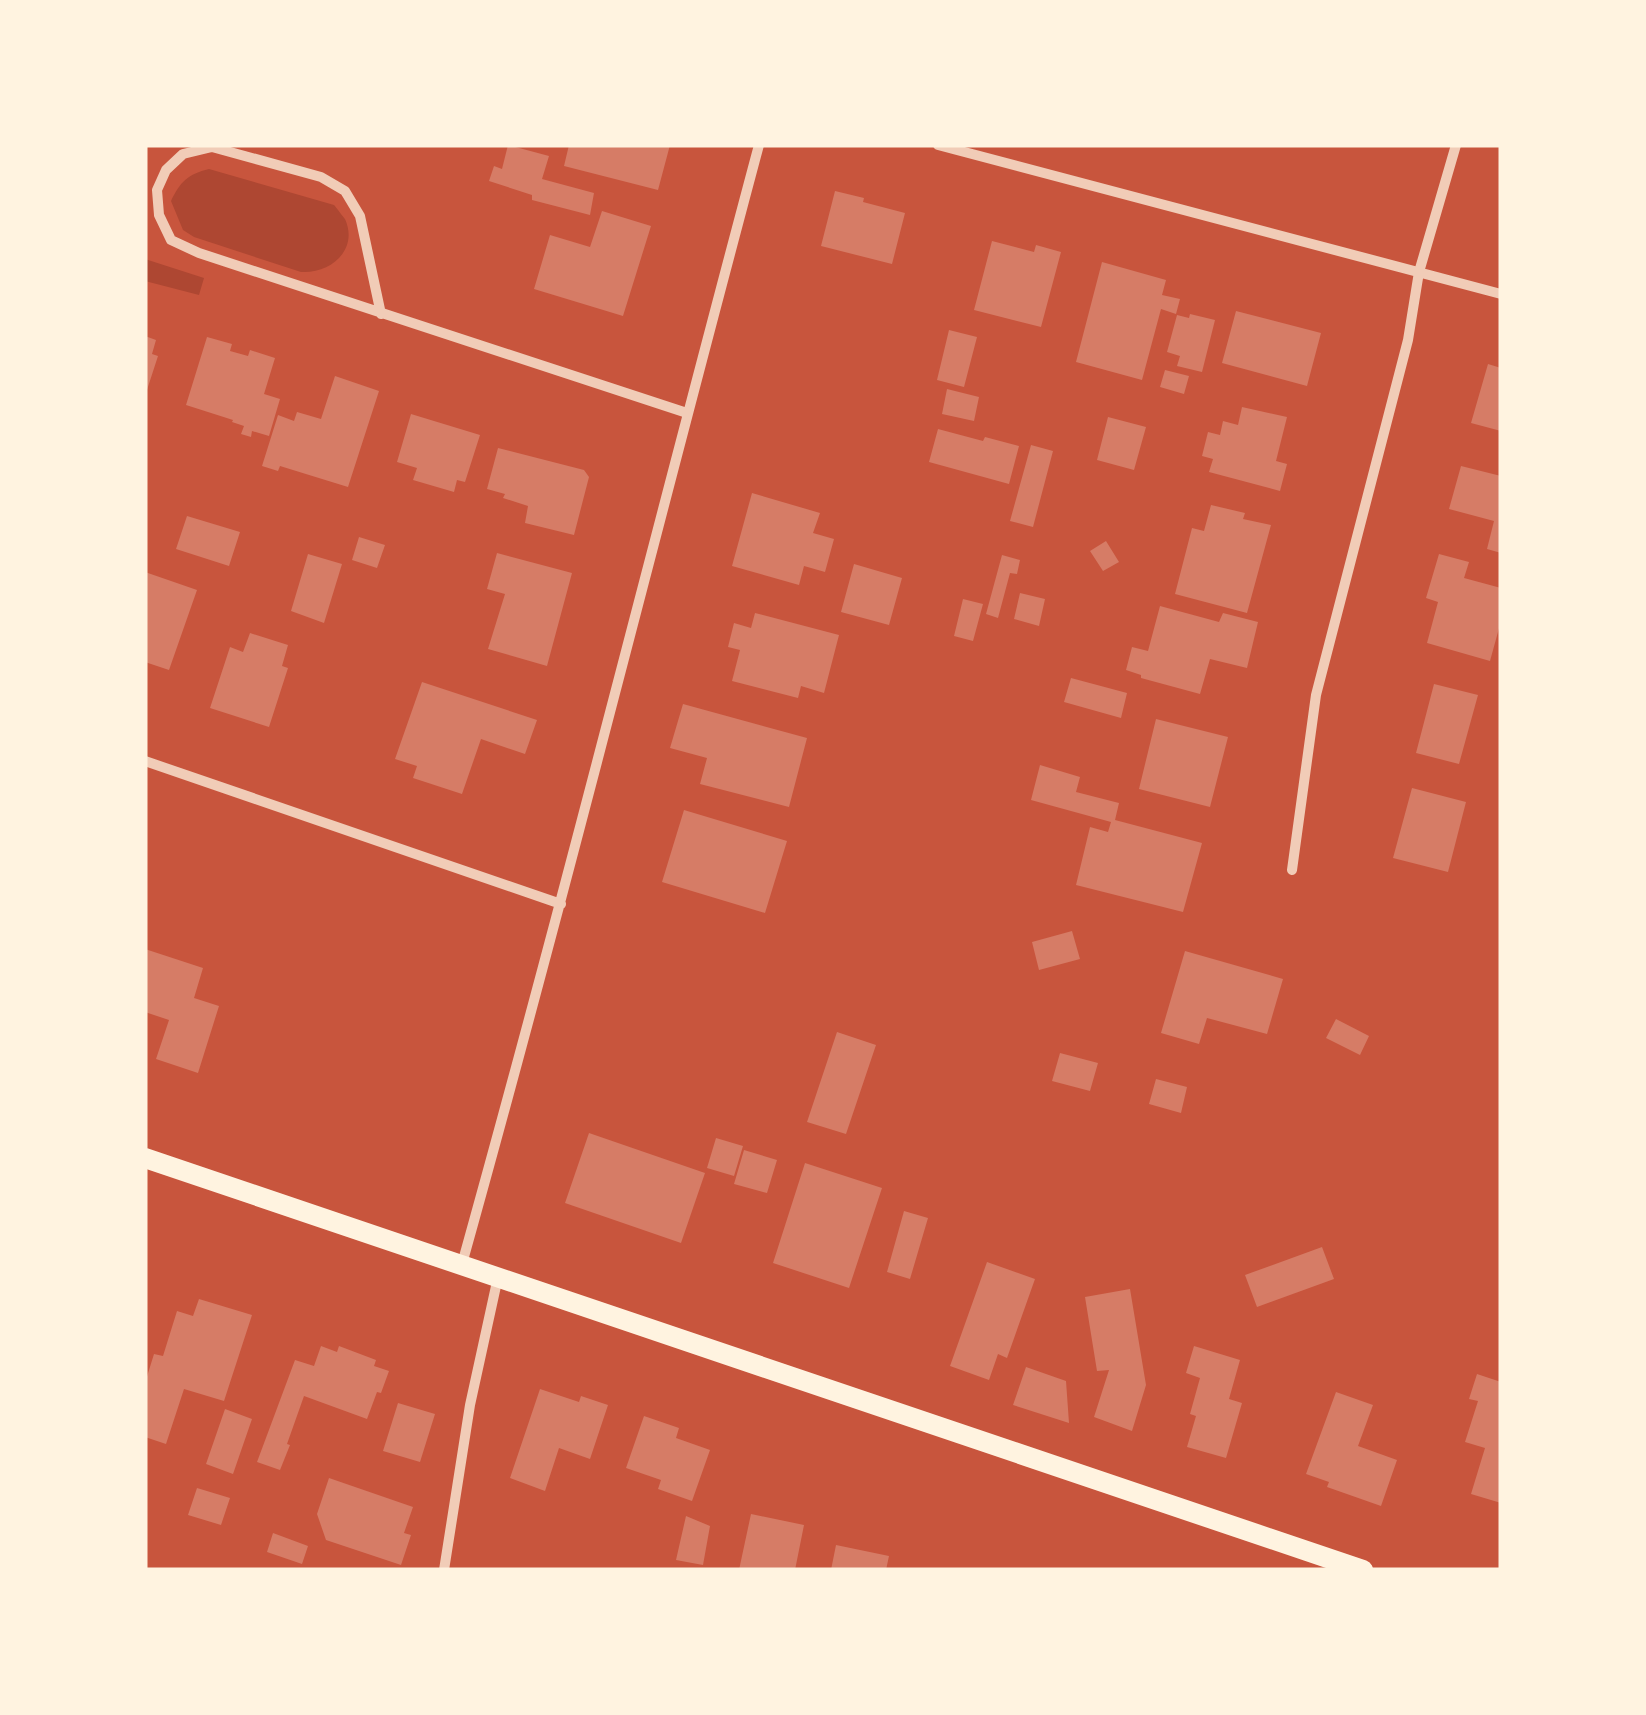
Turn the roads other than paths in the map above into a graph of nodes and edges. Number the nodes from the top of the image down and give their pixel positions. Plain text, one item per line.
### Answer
1 (759, 145) edge
2 (938, 145) edge
3 (1456, 145) edge
4 (1419, 272) junction
5 (1501, 294) edge
6 (381, 314) junction
7 (687, 413) junction
8 (145, 760) edge
9 (1292, 870) dead end
10 (560, 904) junction
11 (145, 1158) edge
12 (462, 1264) junction
13 (498, 1276) junction
14 (444, 1570) edge
15 (1362, 1570) edge

1 - 7 street
2 - 4 street
3 - 4 street
4 - 5 street
4 - 9 street
6 - 6 street
6 - 7 street
7 - 10 street
8 - 10 street
10 - 12 street
11 - 12 main road
12 - 13 main road
13 - 14 street
13 - 15 main road

